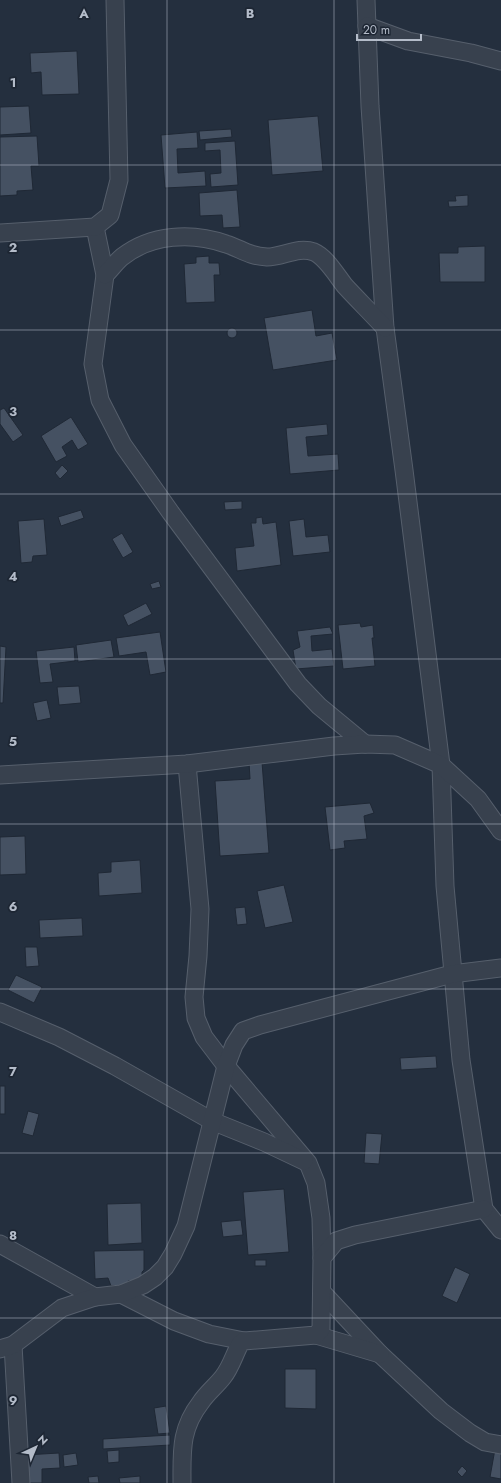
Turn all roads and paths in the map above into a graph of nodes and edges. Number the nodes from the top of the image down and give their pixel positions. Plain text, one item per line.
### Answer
1 (115, 0) edge
2 (366, 0) edge
3 (367, 26) junction
4 (501, 61) edge
5 (95, 227) junction
6 (0, 233) edge
7 (105, 275) junction
8 (385, 328) junction
9 (365, 744) junction
10 (187, 764) junction
11 (441, 765) junction
12 (0, 775) edge
13 (478, 799) junction
14 (501, 811) edge
15 (501, 831) edge
16 (501, 968) edge
17 (452, 974) junction
18 (0, 1012) edge
19 (226, 1066) junction
20 (212, 1121) junction
21 (308, 1163) junction
22 (484, 1209) junction
23 (501, 1230) edge
24 (0, 1244) edge
25 (322, 1258) junction
26 (322, 1292) junction
27 (121, 1294) junction
28 (94, 1297) junction
29 (316, 1335) junction
30 (244, 1341) junction
31 (6, 1347) edge
32 (380, 1354) junction
33 (501, 1445) edge
34 (21, 1483) edge
35 (182, 1483) edge

1 - 5 street
2 - 3 street
3 - 4 street
3 - 8 street
5 - 6 street
5 - 7 street
7 - 8 street
7 - 9 street
8 - 11 street
9 - 10 street
9 - 11 street
10 - 12 street
10 - 19 street
11 - 13 street
11 - 17 street
13 - 14 street
13 - 15 street
16 - 17 street
17 - 19 street
17 - 22 street
18 - 20 street
19 - 20 street
19 - 21 street
20 - 21 street
20 - 27 street
21 - 25 street
22 - 23 street
22 - 25 street
24 - 28 street
25 - 26 street
26 - 29 street
26 - 32 street
27 - 28 street
27 - 30 street
28 - 31 street
29 - 30 street
29 - 32 street
30 - 35 street
31 - 34 street
32 - 33 street

